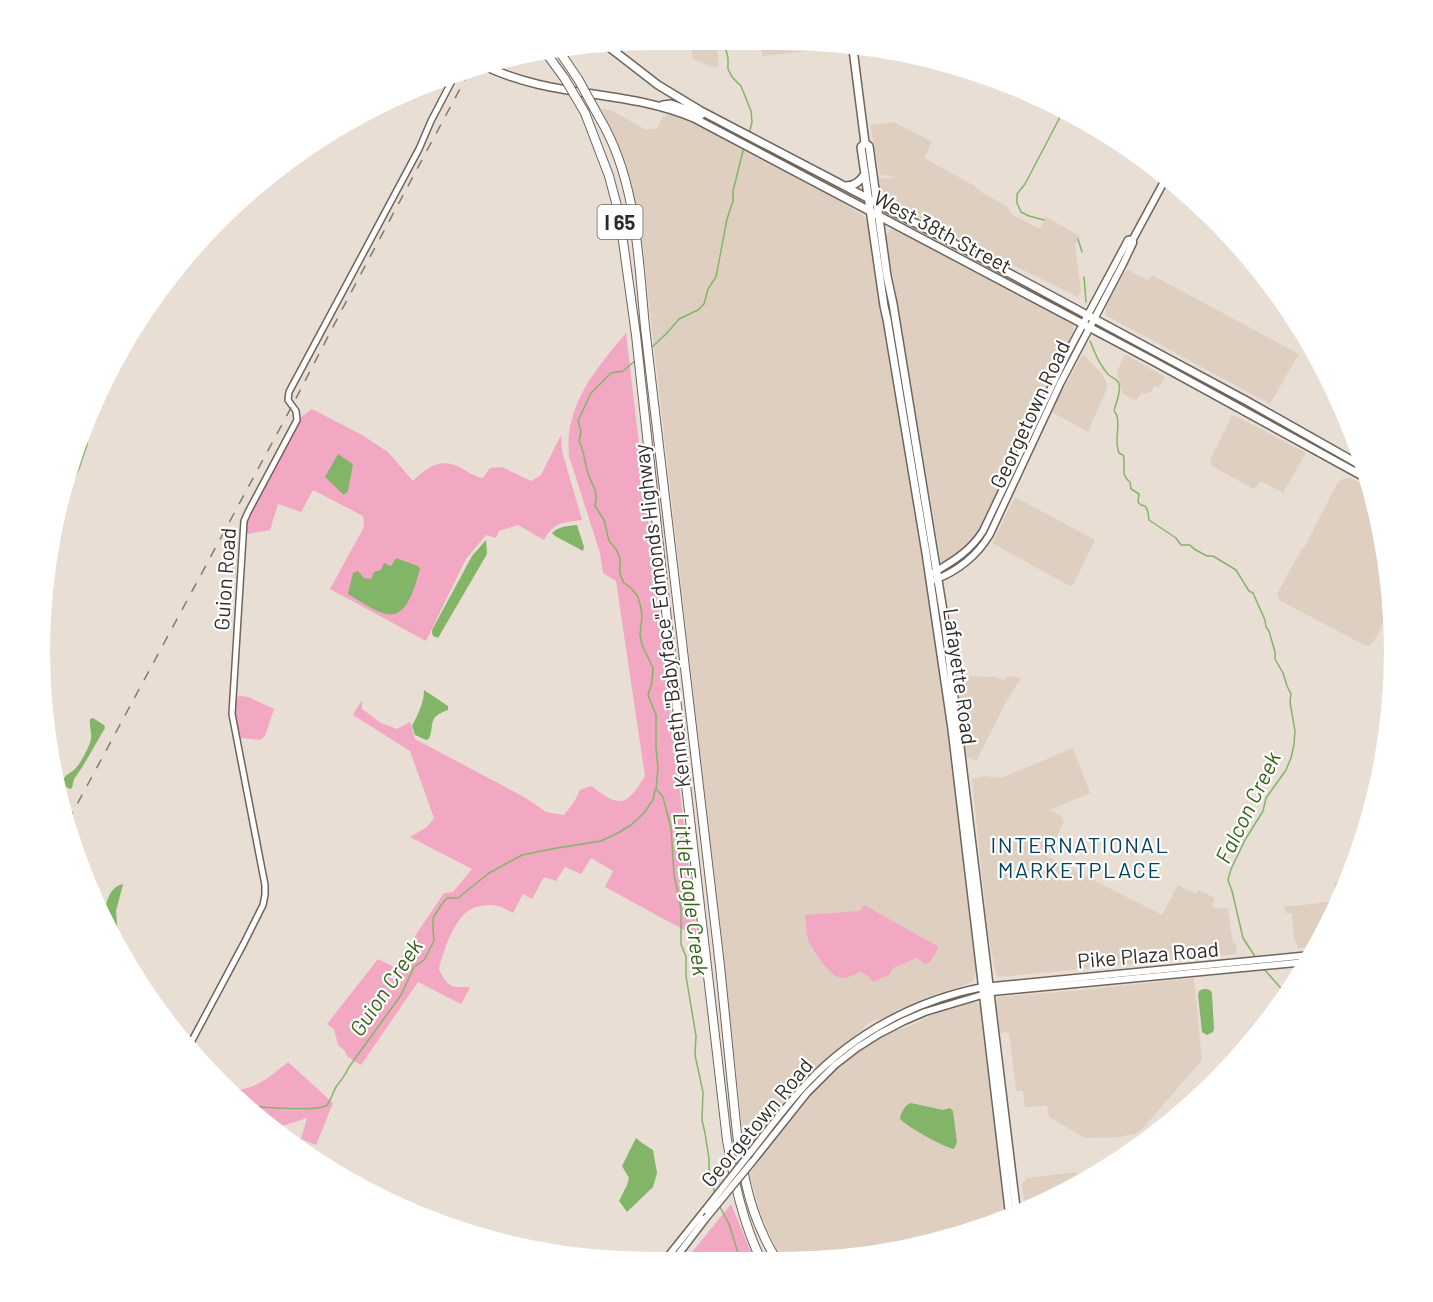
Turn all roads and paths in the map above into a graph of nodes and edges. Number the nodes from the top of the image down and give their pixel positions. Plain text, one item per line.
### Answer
1 (614, 51) edge
2 (854, 54) edge
3 (562, 57) edge
4 (550, 58) edge
5 (494, 70) edge
6 (451, 84) edge
7 (449, 87) joint
8 (661, 106) junction
9 (709, 116) junction
10 (865, 143) junction
11 (865, 174) junction
12 (1162, 185) edge
13 (846, 186) junction
14 (868, 198) junction
15 (877, 203) junction
16 (870, 211) junction
17 (878, 216) junction
18 (896, 225) junction
19 (881, 237) junction
20 (952, 255) junction
21 (992, 265) junction
22 (989, 274) junction
23 (1019, 279) junction
24 (1091, 318) junction
25 (1086, 326) junction
26 (1159, 365) junction
27 (1193, 372) junction
28 (1233, 404) junction
29 (1277, 417) junction
30 (1353, 461) edge
31 (1356, 473) edge
32 (937, 570) junction
33 (933, 578) junction
34 (1300, 956) edge
35 (1295, 964) edge
36 (1108, 978) junction
37 (986, 990) junction
38 (192, 1040) edge
39 (1016, 1205) edge
40 (1009, 1208) edge
41 (671, 1252) edge
42 (680, 1252) edge
43 (757, 1252) edge
44 (772, 1252) edge

1 - 9 main road, West 38th Street
2 - 10 main road, Lafayette Road
3 - 44 highway, Kenneth "Babyface" Edmonds Highway / I 65, bridge
4 - 43 highway, Kenneth "Babyface" Edmonds Highway / I 65, bridge
5 - 8 main road, West 38th Street
6 - 7 street, Guion Road
7 - 38 street, Guion Road
8 - 9 main road
8 - 16 main road, West 38th Street
9 - 13 main road, West 38th Street
10 - 11 main road, Lafayette Road
10 - 15 main road, Lafayette Road
11 - 13 main road
11 - 14 main road, Lafayette Road
12 - 24 main road, Georgetown Road
13 - 14 main road, West 38th Street
14 - 15 main road, West 38th Street
14 - 16 main road, Lafayette Road
15 - 17 main road, Lafayette Road
15 - 21 main road, West 38th Street
16 - 17 main road, West 38th Street
16 - 33 main road, Lafayette Road
17 - 18 main road, West 38th Street
17 - 19 main road, Lafayette Road
18 - 19 main road
18 - 20 main road, West 38th Street
19 - 32 main road, Lafayette Road
20 - 21 main road
20 - 22 main road, West 38th Street
21 - 23 main road, West 38th Street
22 - 23 main road
22 - 25 main road, West 38th Street
23 - 24 main road, West 38th Street
24 - 25 main road, Georgetown Road
24 - 27 main road, West 38th Street
25 - 26 main road, West 38th Street
25 - 32 main road, Georgetown Road
25 - 33 main road, Georgetown Road
26 - 27 main road
26 - 28 main road, West 38th Street
27 - 29 main road, West 38th Street
28 - 29 main road
28 - 31 main road, West 38th Street
29 - 30 main road, West 38th Street
32 - 33 main road, Lafayette Road
33 - 37 main road, Lafayette Road
34 - 36 main road, Pike Plaza Road
35 - 36 main road, Pike Plaza Road
36 - 37 main road, Pike Plaza Road
37 - 39 main road, Lafayette Road
37 - 40 main road, Lafayette Road
37 - 41 main road, Georgetown Road, bridge
37 - 42 main road, Georgetown Road, bridge

